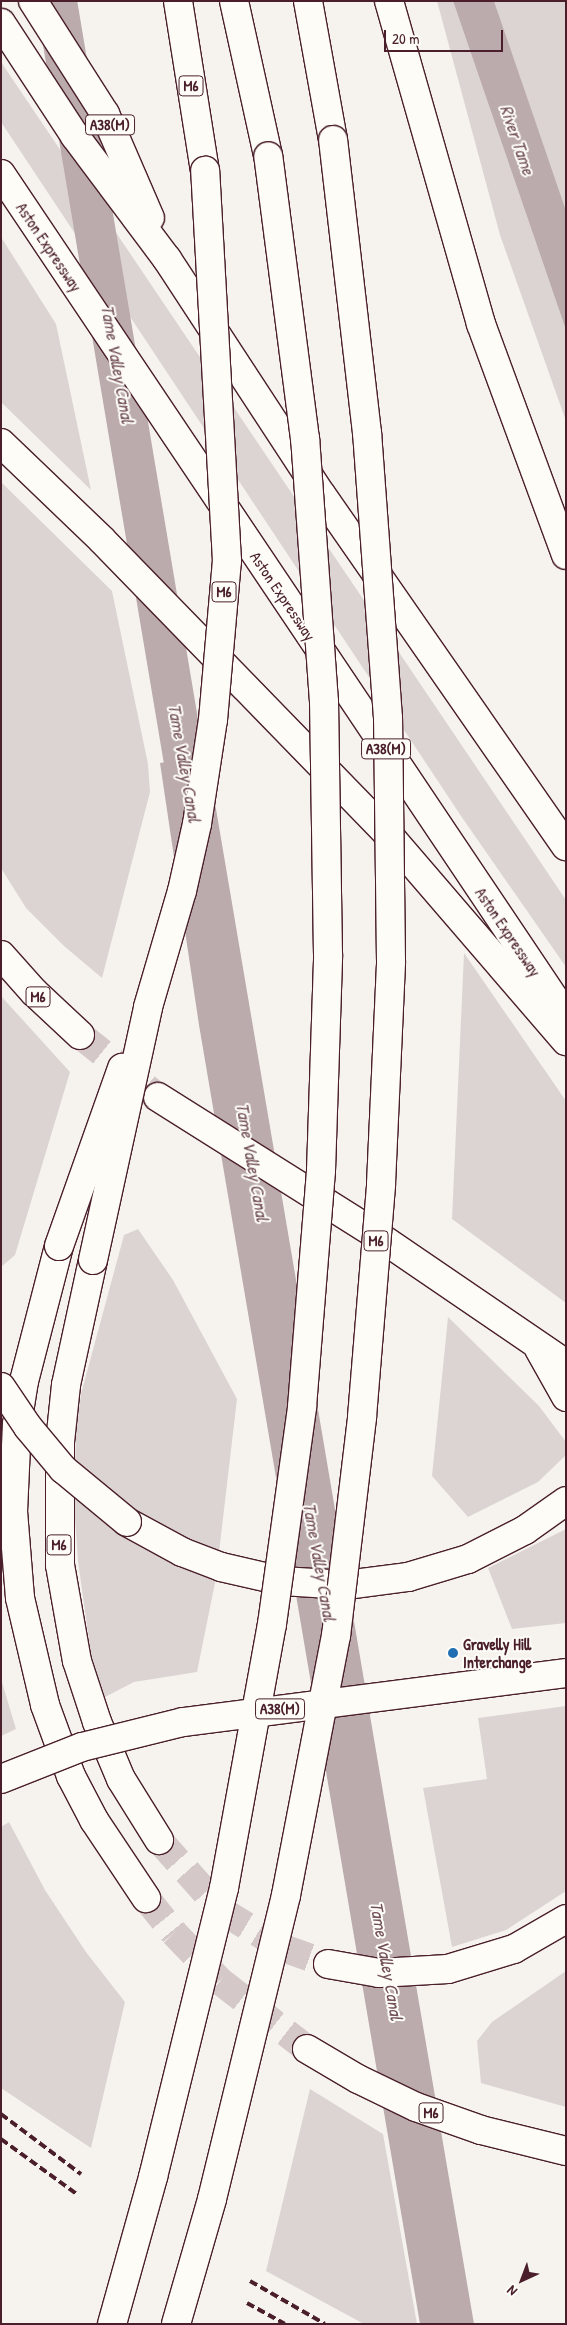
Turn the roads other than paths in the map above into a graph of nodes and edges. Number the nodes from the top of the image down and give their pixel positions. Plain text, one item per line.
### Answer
1 (34, 1) edge
2 (178, 1) edge
3 (234, 1) edge
4 (308, 1) edge
5 (389, 1) edge
6 (1, 24) edge
7 (1, 174) edge
8 (167, 259) junction
9 (1, 443) edge
10 (566, 555) edge
11 (566, 846) edge
12 (1, 955) edge
13 (148, 1007) junction
14 (566, 1016) edge
15 (80, 1035) tunnel mouth
16 (566, 1042) edge
17 (158, 1097) tunnel mouth
18 (535, 1342) junction
19 (566, 1364) edge
20 (1, 1387) edge
21 (566, 1397) edge
22 (566, 1501) edge
23 (566, 1673) edge
24 (1, 1779) edge
25 (159, 1840) tunnel mouth
26 (146, 1898) tunnel mouth
27 (566, 1918) edge
28 (328, 1964) tunnel mouth
29 (307, 2049) tunnel mouth
30 (566, 2151) edge
31 (112, 2324) edge
32 (176, 2324) edge

1 - 8 highway, A38(M)
2 - 13 highway, M6, bridge
3 - 31 highway, bridge
4 - 32 highway, M6, bridge
5 - 10 highway
6 - 8 highway, A38(M)
7 - 14 highway, Aston Expressway / A38(M)
8 - 11 highway, A38(M), bridge
9 - 16 highway, bridge
12 - 15 highway, M6
13 - 25 highway, M6, bridge
13 - 26 highway, M6, bridge
17 - 18 highway, M6
18 - 19 highway, M6
18 - 21 highway, M6
20 - 22 highway, bridge
23 - 24 highway, A38(M), bridge
27 - 28 highway
29 - 30 highway, M6

